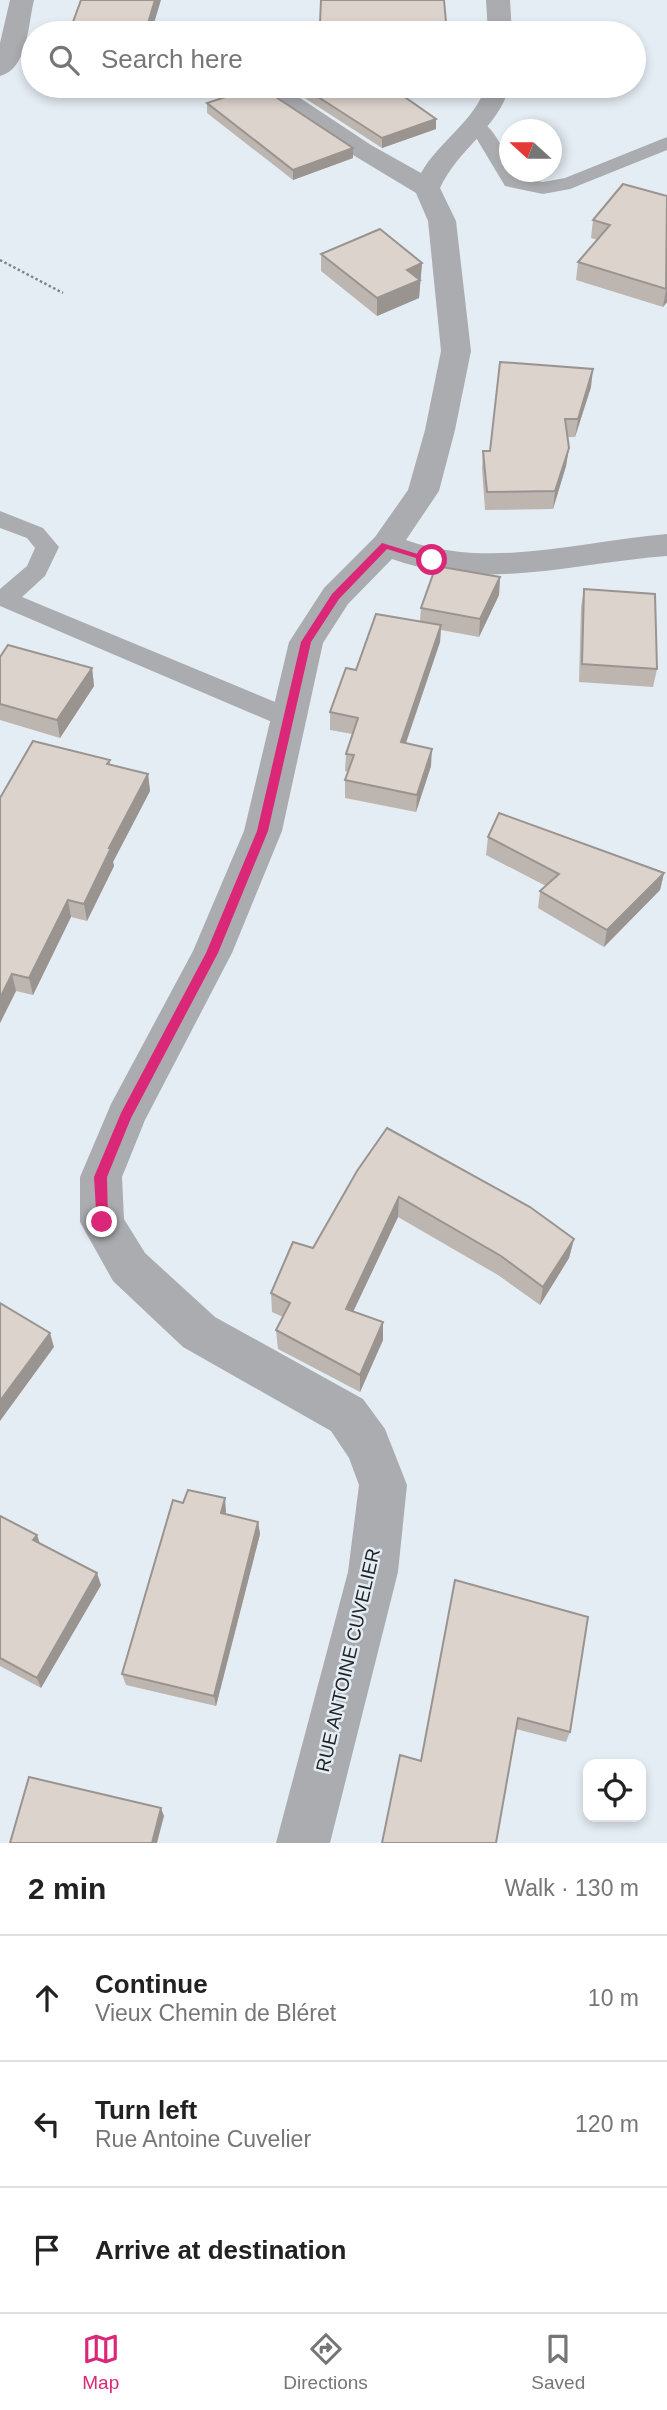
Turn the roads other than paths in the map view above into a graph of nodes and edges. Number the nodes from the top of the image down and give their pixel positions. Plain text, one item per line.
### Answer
1 (22, 0) edge
2 (498, 0) edge
3 (499, 21) edge
4 (0, 69) edge
5 (284, 98) edge
6 (495, 98) edge
7 (478, 126) junction
8 (667, 143) edge
9 (427, 188) junction
10 (0, 519) edge
11 (386, 545) junction
12 (667, 545) edge
13 (2, 598) edge
14 (288, 718) junction
15 (303, 1843) edge

1 - 4 street
2 - 3 street
5 - 9 street
6 - 7 street
7 - 8 lane
7 - 9 street
9 - 11 street, RUE ANTOINE CUVELIER
10 - 13 lane
11 - 12 street
11 - 14 street, RUE ANTOINE CUVELIER
13 - 14 lane
14 - 15 street, RUE ANTOINE CUVELIER

